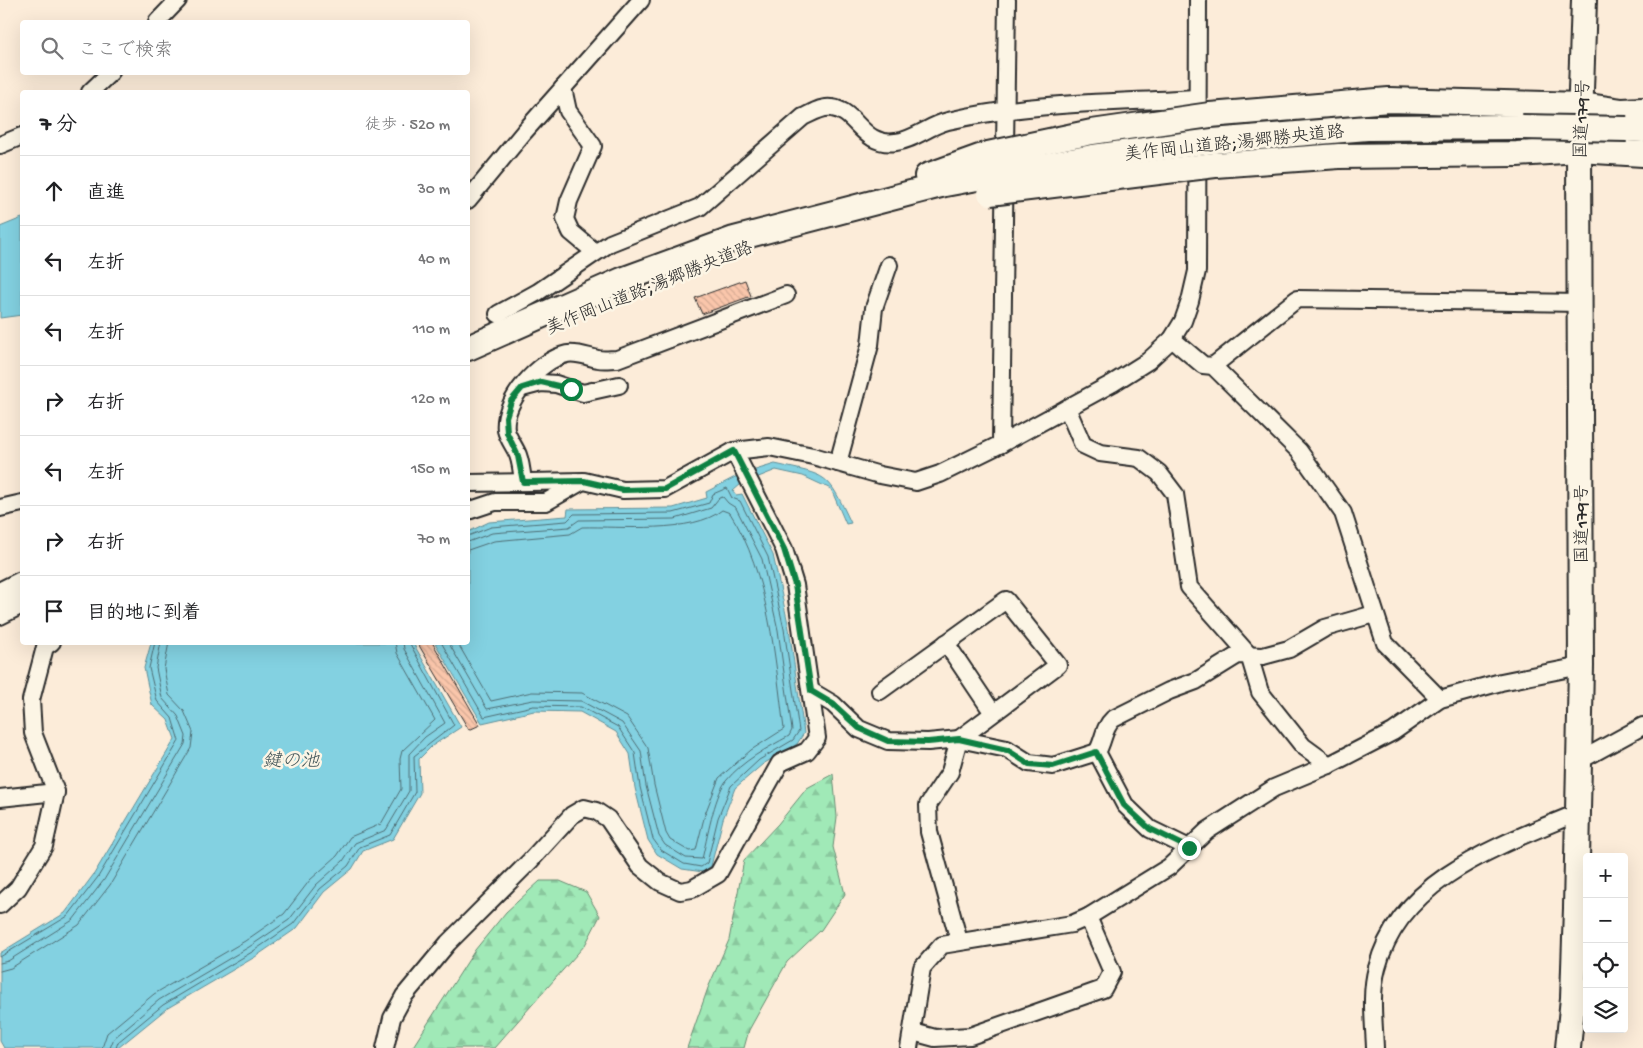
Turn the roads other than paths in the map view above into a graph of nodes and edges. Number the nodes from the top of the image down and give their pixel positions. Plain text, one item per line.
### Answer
1 (178, 0) edge
2 (641, 0) edge
3 (1007, 0) edge
4 (1198, 0) edge
5 (1584, 0) edge
6 (159, 20) edge
7 (108, 75) edge
8 (563, 88) junction
9 (92, 90) edge
10 (1582, 106) junction
11 (1203, 107) junction
12 (1643, 110) edge
13 (1006, 112) junction
14 (1635, 130) edge
15 (20, 137) edge
16 (0, 145) edge
17 (1579, 150) junction
18 (1643, 154) edge
19 (1206, 171) junction
20 (992, 182) junction
21 (470, 198) edge
22 (839, 213) junction
23 (596, 252) junction
24 (889, 265) dead end
25 (786, 295) dead end
26 (1580, 303) junction
27 (498, 314) dead end
28 (1172, 339) junction
29 (470, 347) edge
30 (470, 362) edge
31 (1213, 366) junction
32 (619, 384) dead end
33 (522, 388) junction
34 (1067, 408) junction
35 (1001, 444) junction
36 (734, 451) junction
37 (838, 463) junction
38 (584, 481) junction
39 (523, 482) junction
40 (470, 483) edge
41 (20, 504) edge
42 (0, 508) edge
43 (470, 510) edge
44 (20, 569) edge
45 (0, 580) edge
46 (20, 585) edge
47 (0, 595) edge
48 (20, 605) edge
49 (1374, 614) junction
50 (0, 616) edge
51 (946, 643) junction
52 (48, 645) edge
53 (1249, 656) junction
54 (1581, 666) junction
55 (811, 691) junction
56 (880, 691) dead end
57 (1440, 699) junction
58 (993, 713) junction
59 (1643, 726) edge
60 (959, 739) junction
61 (1096, 752) junction
62 (1579, 761) junction
63 (1329, 765) junction
64 (56, 792) junction
65 (0, 798) edge
66 (1577, 813) junction
67 (1189, 848) junction
68 (0, 905) edge
69 (1088, 917) junction
70 (959, 941) junction
71 (913, 1032) junction
72 (386, 1048) edge
73 (909, 1048) edge
74 (1375, 1048) edge
75 (1568, 1048) edge

1 - 6 street
2 - 8 street
3 - 13 street
4 - 11 street
5 - 10 highway, 国道179号
7 - 9 street
8 - 21 street
8 - 23 street
10 - 11 highway
10 - 12 highway
10 - 17 highway, 国道179号
11 - 13 street
11 - 19 street
11 - 20 highway, bridge
13 - 20 street
13 - 23 street
14 - 20 highway, 美作岡山道路;湯郷勝央道路, bridge
15 - 16 street
17 - 18 highway
17 - 19 highway
17 - 26 highway, 国道179号
19 - 20 highway, bridge
19 - 28 street
20 - 22 highway, 美作岡山道路;湯郷勝央道路
20 - 35 street
22 - 29 highway, 美作岡山道路;湯郷勝央道路
22 - 30 highway, 美作岡山道路;湯郷勝央道路
23 - 27 street
24 - 37 street
25 - 33 street
26 - 31 street
26 - 54 highway, 国道179号
28 - 31 street
28 - 34 street
31 - 49 street
32 - 33 street
33 - 39 street
34 - 35 street
34 - 53 street
35 - 37 street
36 - 37 street
36 - 38 street
36 - 55 street
38 - 39 street
38 - 43 street
39 - 40 street
41 - 42 street
44 - 45 highway
46 - 47 highway
48 - 50 street
49 - 53 street
49 - 57 street
51 - 56 street
51 - 58 street
51 - 58 street
52 - 64 street
53 - 61 street
53 - 63 street
54 - 57 street
54 - 62 highway, 国道179号
55 - 60 street
55 - 72 street
57 - 63 street
58 - 60 street
59 - 62 street
60 - 61 street
60 - 70 street
61 - 67 street
62 - 66 highway, 国道179号
63 - 67 street
64 - 65 street
64 - 68 street
66 - 74 street
66 - 75 highway, 国道179号
67 - 69 street
69 - 70 street
69 - 71 street
70 - 71 street
71 - 73 street

